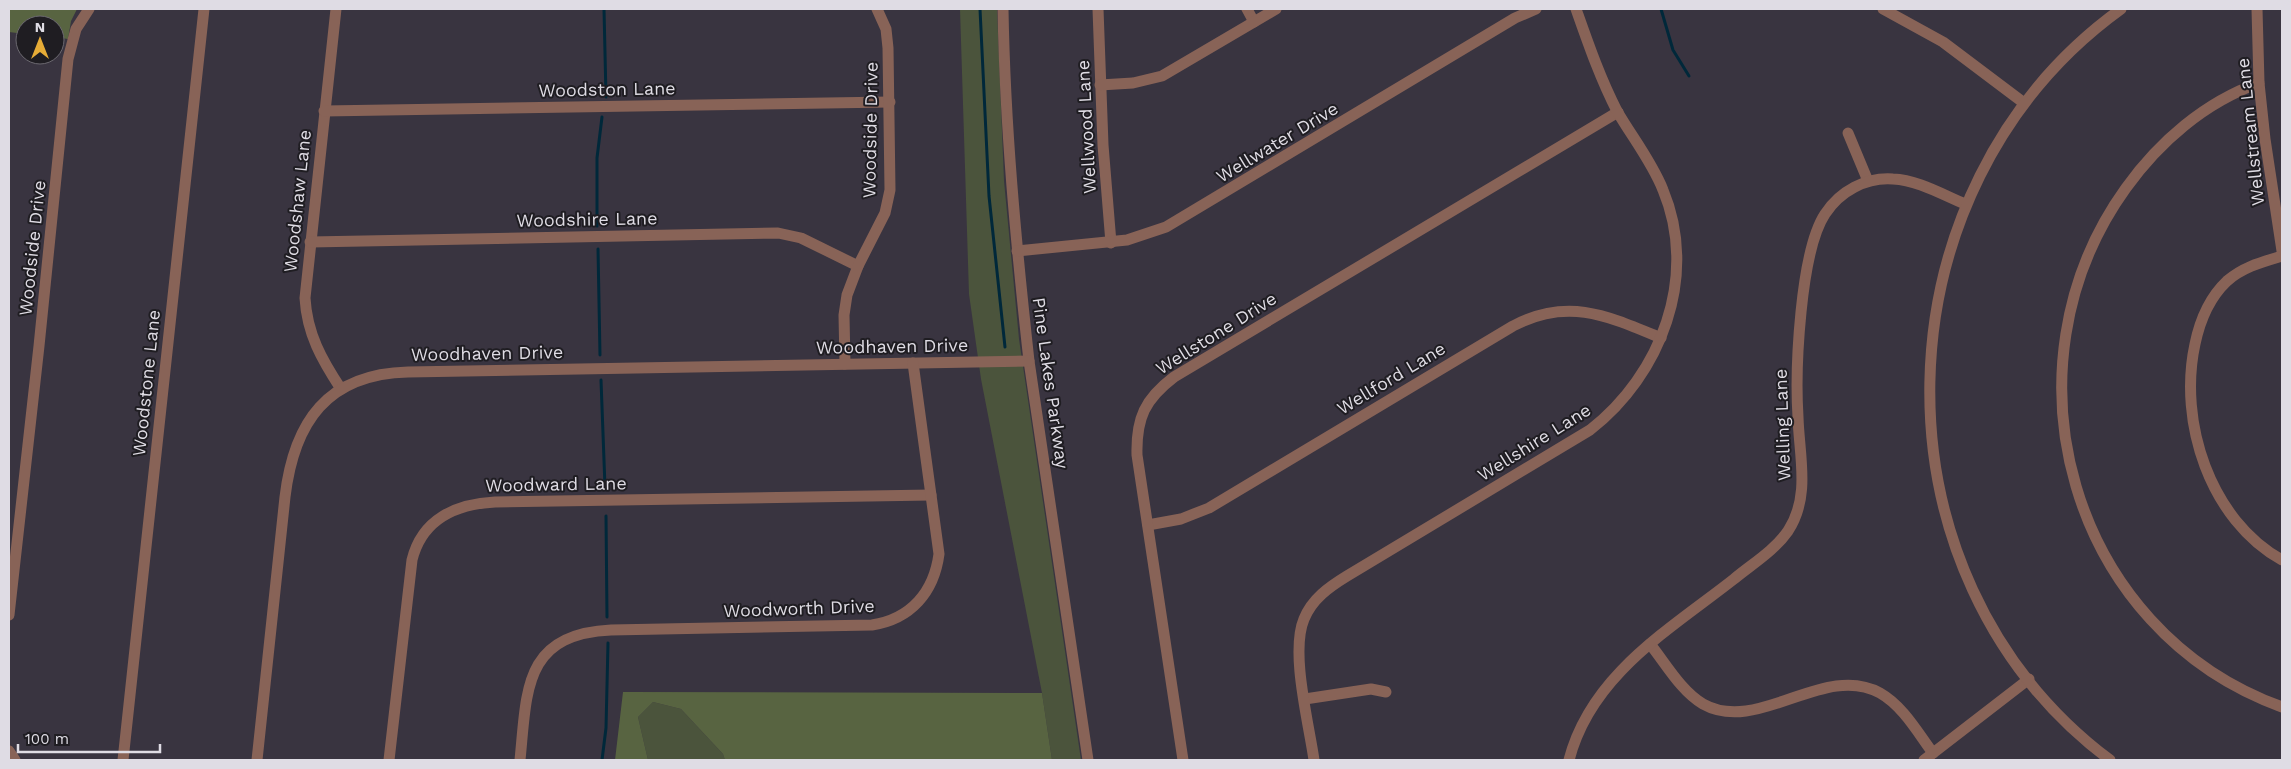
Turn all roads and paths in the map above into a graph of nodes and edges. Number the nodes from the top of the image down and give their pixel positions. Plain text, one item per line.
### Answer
1 (89, 9) edge
2 (204, 9) edge
3 (336, 9) edge
4 (877, 9) edge
5 (1003, 9) edge
6 (1098, 9) edge
7 (1247, 9) edge
8 (1276, 9) edge
9 (1536, 9) edge
10 (1576, 9) edge
11 (1883, 9) edge
12 (2121, 9) edge
13 (2257, 9) edge
14 (1513, 14) edge
15 (1254, 22) junction
16 (2260, 83) junction
17 (1100, 85) junction
18 (890, 102) junction
19 (2024, 103) junction
20 (324, 111) junction
21 (1618, 112) junction
22 (1848, 133) dead end
23 (1868, 182) junction
24 (1965, 204) junction
25 (310, 242) junction
26 (1110, 243) junction
27 (2282, 250) edge
28 (1017, 252) junction
29 (2282, 256) edge
30 (858, 266) junction
31 (1661, 338) junction
32 (1029, 361) junction
33 (913, 363) junction
34 (845, 364) junction
35 (341, 389) junction
36 (931, 495) junction
37 (1148, 524) junction
38 (2282, 560) edge
39 (9, 615) edge
40 (1650, 644) junction
41 (2029, 679) junction
42 (1386, 692) dead end
43 (1305, 699) junction
44 (2282, 707) edge
45 (9, 751) edge
46 (1928, 757) edge
47 (15, 760) edge
48 (123, 760) edge
49 (257, 760) edge
50 (389, 760) edge
51 (520, 760) edge
52 (1088, 760) edge
53 (1183, 760) edge
54 (1314, 760) edge
55 (1569, 760) edge
56 (2110, 760) edge

1 - 39 street, Woodside Drive
2 - 48 street, Woodstone Lane
3 - 20 street, Woodshaw Lane
4 - 18 street, Woodside Drive
5 - 28 street, Pine Lakes Parkway
6 - 17 street, Wellwood Lane
7 - 15 street
8 - 15 street
9 - 14 street, Wellwater Drive
10 - 21 street, Wellshire Lane
11 - 19 street
12 - 19 street
13 - 16 street, Wellstream Lane
14 - 26 street, Wellwater Drive
15 - 17 street
16 - 27 street, Wellstream Lane
16 - 44 street
17 - 26 street, Wellwood Lane
18 - 20 street, Woodston Lane
18 - 30 street, Woodside Drive
19 - 24 street
20 - 25 street, Woodshaw Lane
21 - 31 street, Wellshire Lane
21 - 37 street, Wellstone Drive
22 - 23 street
23 - 24 street, Welling Lane
23 - 40 street, Welling Lane
24 - 41 street
25 - 30 street, Woodshire Lane
25 - 35 street, Woodshaw Lane
26 - 28 street, Wellwater Drive
28 - 32 street, Pine Lakes Parkway
29 - 38 street
30 - 34 street, Woodside Drive
31 - 37 street, Wellford Lane
31 - 43 street, Wellshire Lane
32 - 33 street, Woodhaven Drive
32 - 52 street, Pine Lakes Parkway
33 - 34 street, Woodhaven Drive
33 - 36 street, Woodworth Drive
34 - 35 street, Woodhaven Drive
35 - 49 street, Woodhaven Drive
36 - 50 street, Woodward Lane
36 - 51 street, Woodworth Drive
37 - 53 street, Wellstone Drive
40 - 46 street
40 - 55 street, Welling Lane
41 - 46 street
41 - 56 street
42 - 43 street
43 - 54 street, Wellshire Lane
45 - 47 street

